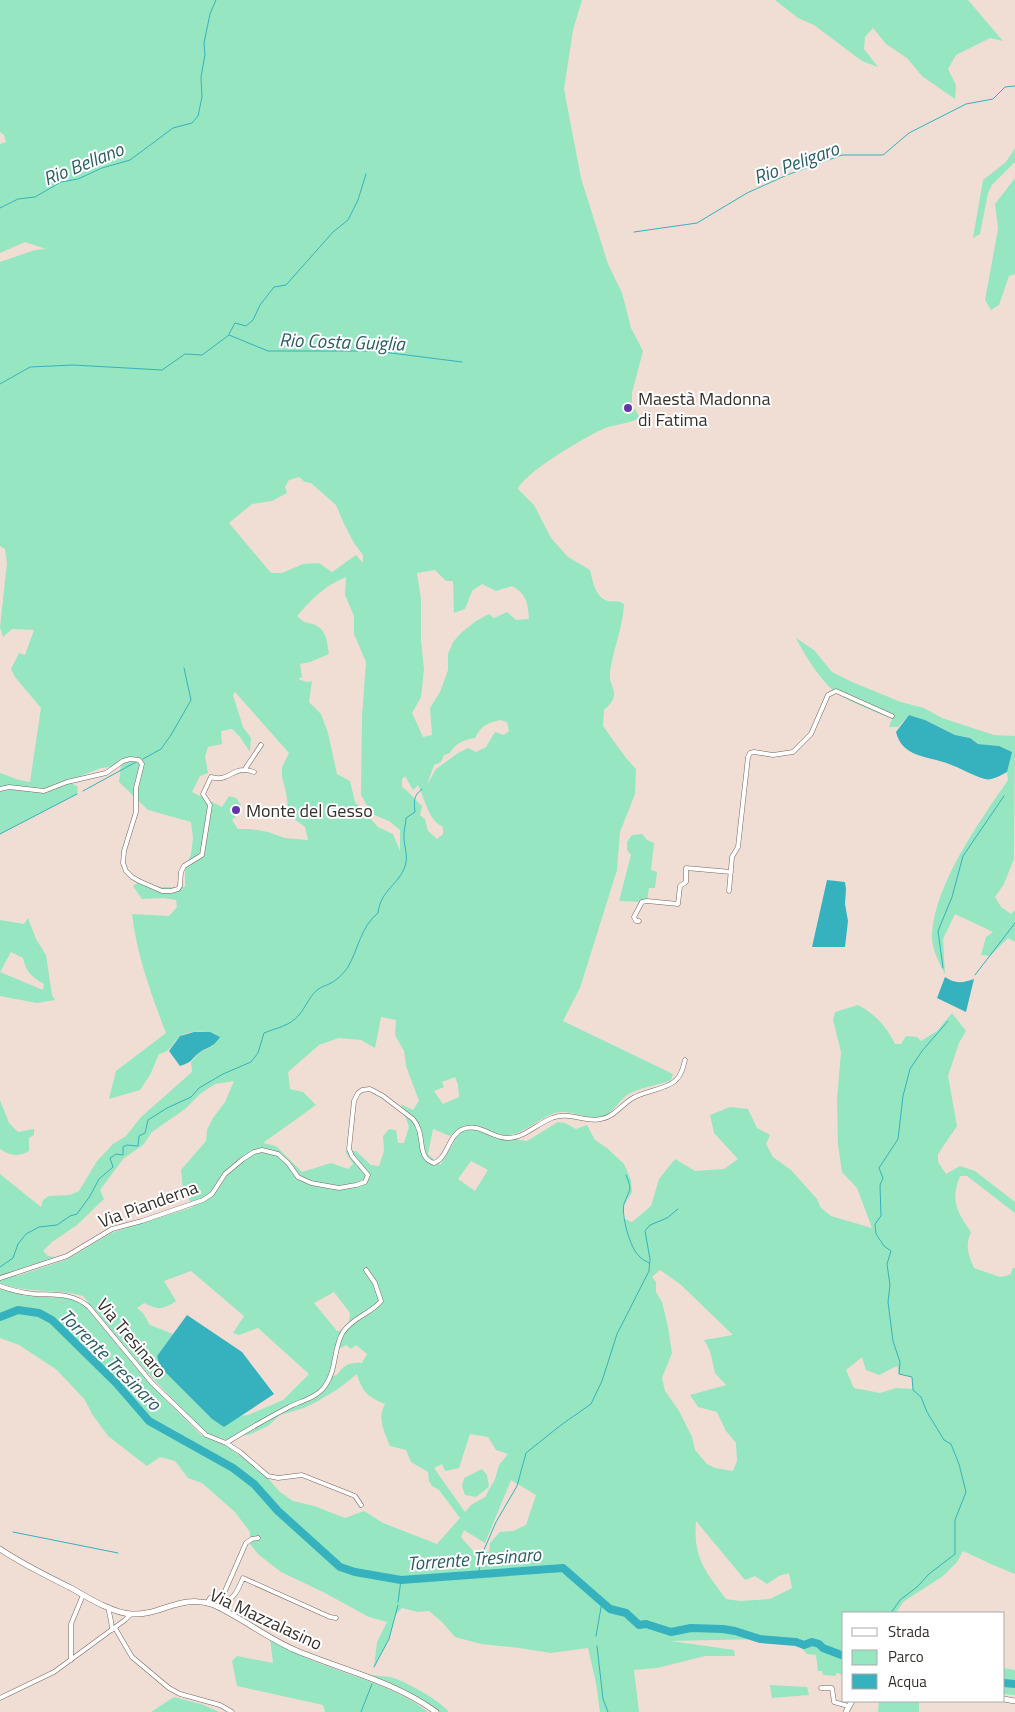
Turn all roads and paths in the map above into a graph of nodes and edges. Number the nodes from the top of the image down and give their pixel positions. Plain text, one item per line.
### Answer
1 (892, 716) dead end
2 (261, 745) dead end
3 (245, 769) junction
4 (254, 772) dead end
5 (0, 789) edge
6 (731, 872) junction
7 (729, 890) dead end
8 (639, 922) dead end
9 (685, 1060) dead end
10 (366, 1270) dead end
11 (0, 1278) edge
12 (0, 1286) edge
13 (226, 1443) junction
14 (361, 1505) dead end
15 (258, 1538) dead end
16 (0, 1549) edge
17 (83, 1595) junction
18 (221, 1600) junction
19 (207, 1603) junction
20 (108, 1607) junction
21 (131, 1614) junction
22 (336, 1618) dead end
23 (113, 1629) junction
24 (71, 1660) junction
25 (822, 1688) dead end
26 (0, 1698) edge
27 (851, 1702) edge
28 (848, 1706) junction
29 (232, 1712) edge
30 (436, 1712) edge
31 (846, 1712) edge

1 - 6 street
2 - 3 street
3 - 4 street
3 - 5 street
6 - 7 street
6 - 8 street
9 - 11 street, Via Pianderna
10 - 13 street
12 - 13 street, Via Tresinaro
13 - 14 street, Via Tresinaro
15 - 18 street
16 - 17 main road, Via Mazzalasino
17 - 20 main road, Via Mazzalasino
17 - 24 street
18 - 19 street
18 - 22 street
19 - 21 main road, Via Mazzalasino
19 - 30 main road, Via Mazzalasino
20 - 21 main road, Via Mazzalasino
20 - 23 street
21 - 23 street
23 - 24 street
23 - 29 street
24 - 26 street
25 - 28 street
27 - 28 main road
28 - 31 main road

